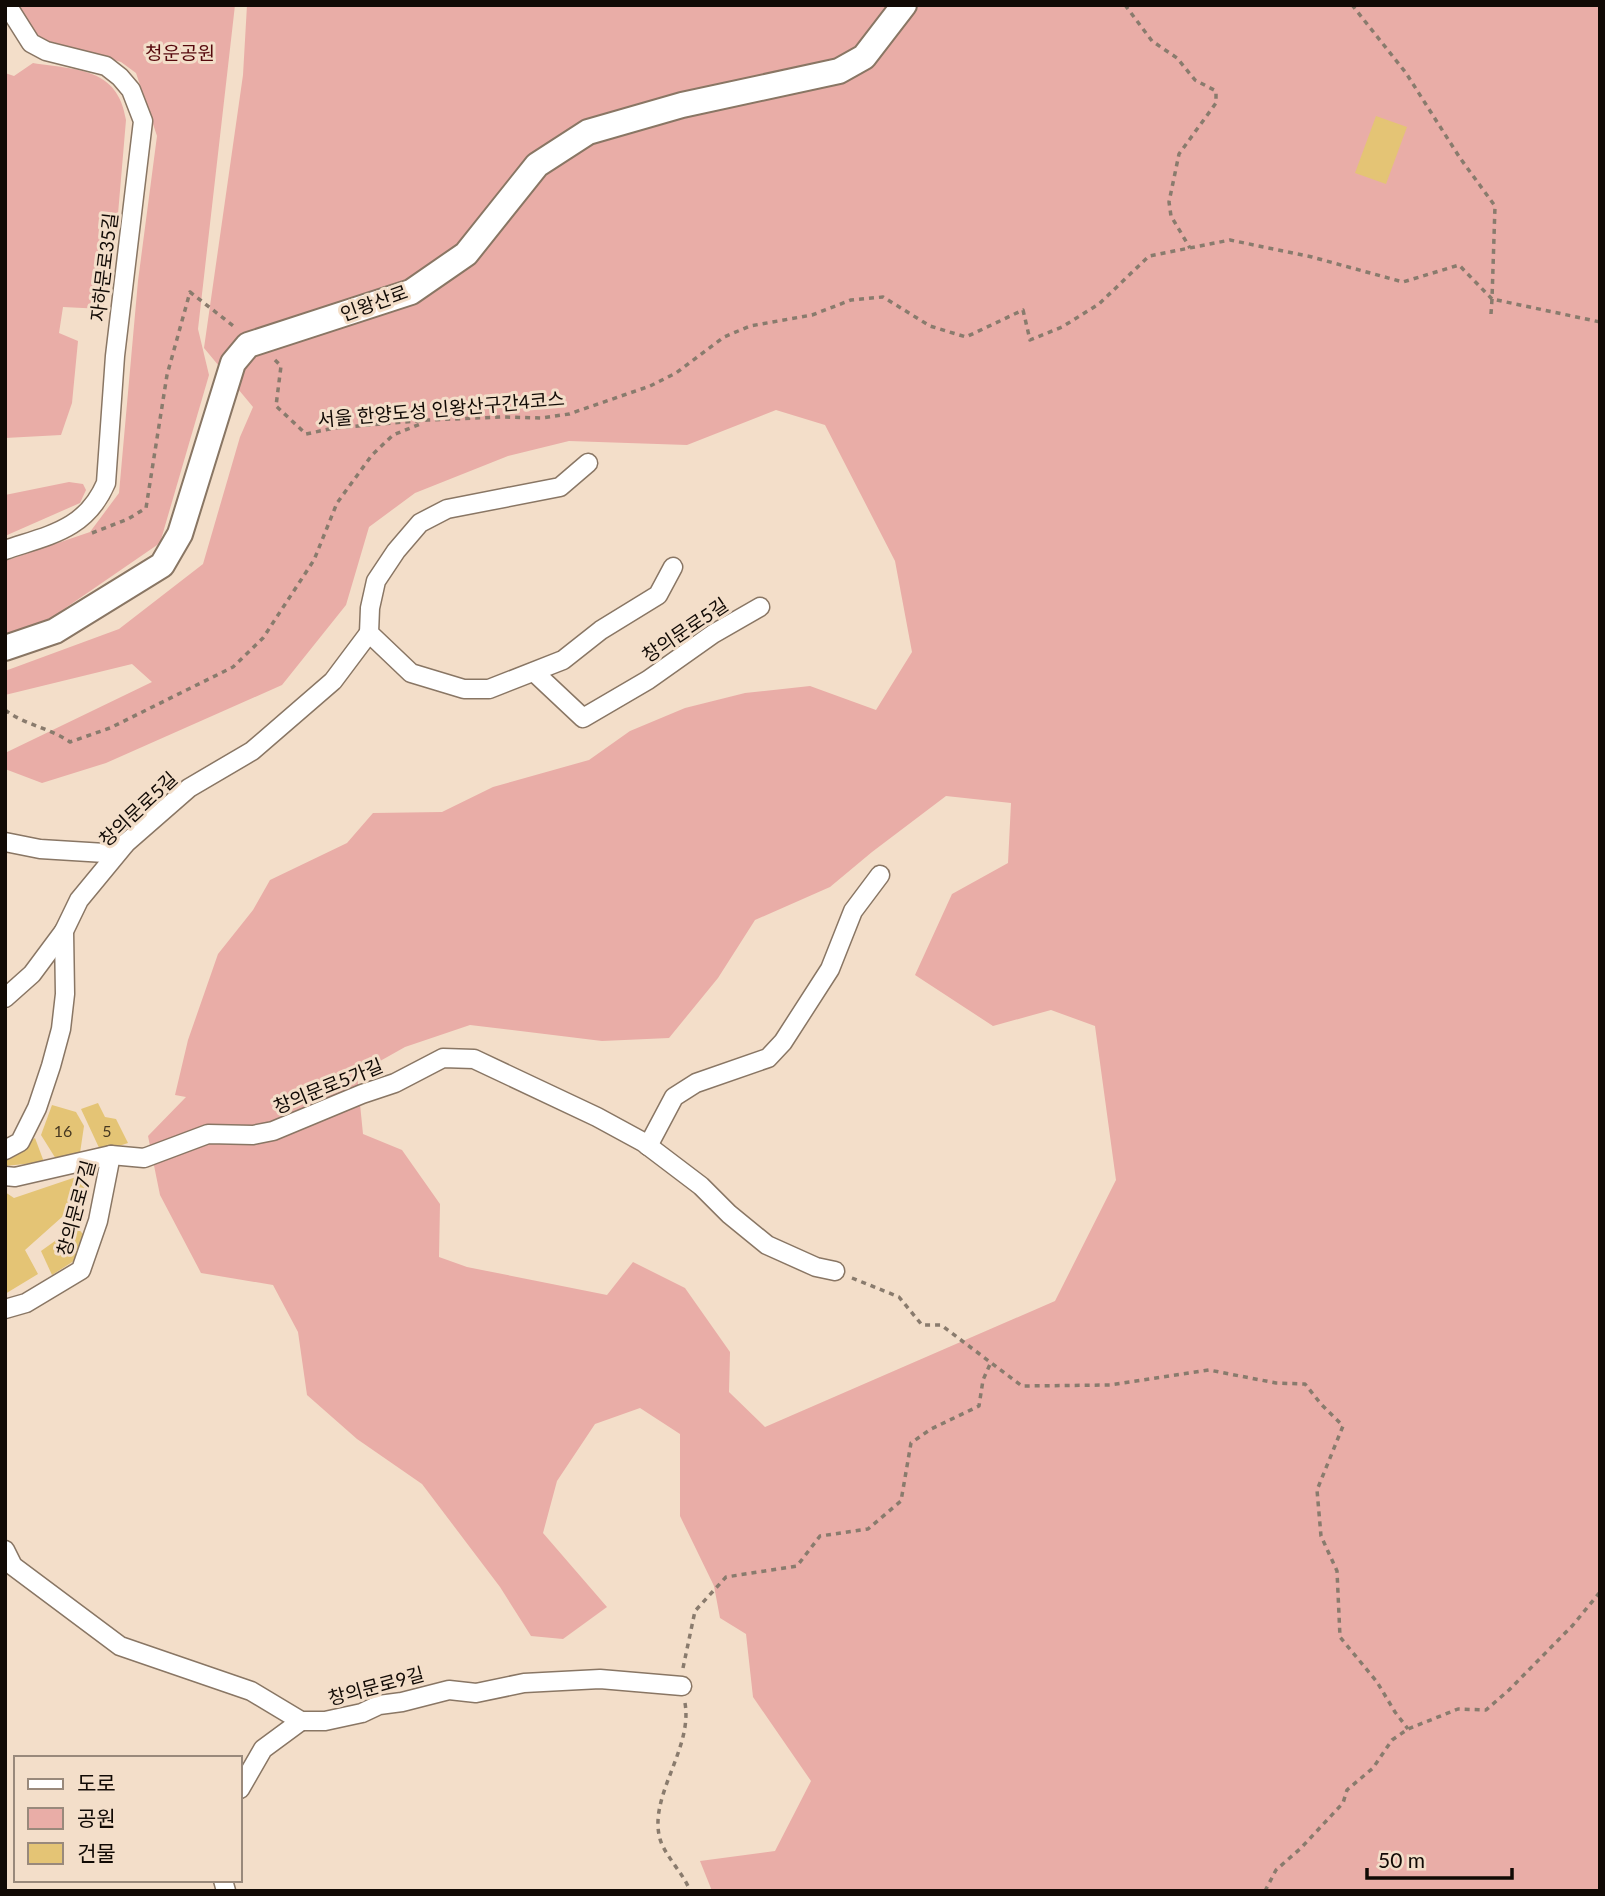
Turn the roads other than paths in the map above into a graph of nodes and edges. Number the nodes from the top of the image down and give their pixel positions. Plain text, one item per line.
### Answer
1 (7, 5) edge
2 (904, 5) edge
3 (588, 463) dead end
4 (5, 550) edge
5 (673, 568) dead end
6 (760, 607) dead end
7 (369, 633) junction
8 (5, 648) edge
9 (534, 671) junction
10 (5, 842) edge
11 (126, 843) junction
12 (880, 875) dead end
13 (64, 931) junction
14 (5, 998) edge
15 (648, 1146) junction
16 (5, 1150) edge
17 (111, 1155) junction
18 (5, 1176) edge
19 (835, 1271) road end
20 (5, 1309) edge
21 (5, 1550) edge
22 (681, 1686) road end
23 (301, 1721) junction
24 (242, 1786) edge

1 - 4 street, 자하문로35길
2 - 8 street, 인왕산로
3 - 7 street
5 - 9 street
6 - 9 street, 창의문로5길
7 - 9 street
7 - 11 street, 창의문로5길
10 - 11 street
11 - 13 street, 창의문로5길
12 - 15 street
13 - 14 street
13 - 16 street, 창의문로5길
15 - 17 street, 창의문로5가길
15 - 19 street, 창의문로5가길
17 - 18 street, 창의문로5가길
17 - 20 street, 창의문로7길
21 - 23 street
22 - 23 street, 창의문로9길
23 - 24 street

